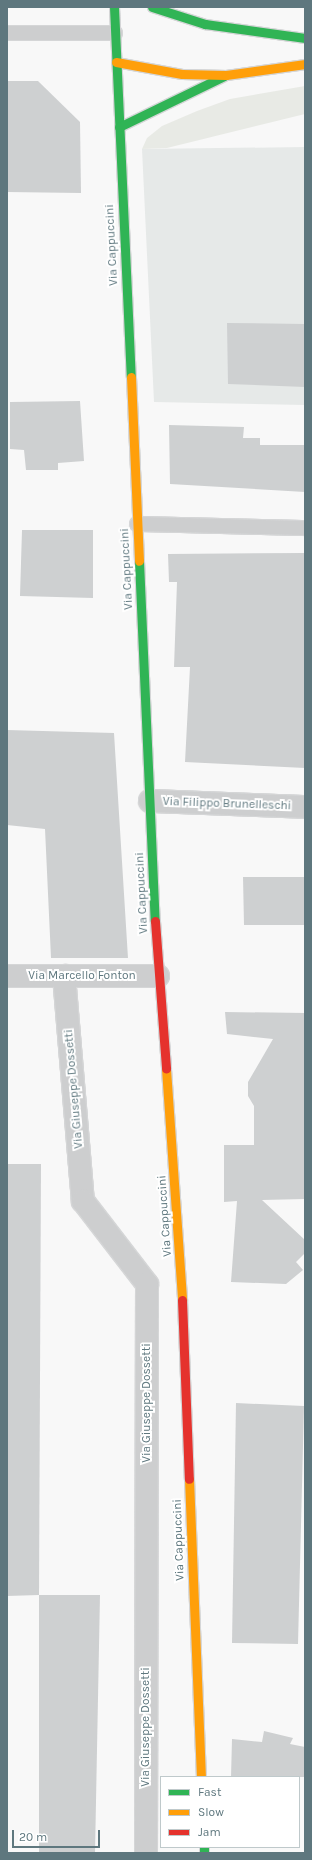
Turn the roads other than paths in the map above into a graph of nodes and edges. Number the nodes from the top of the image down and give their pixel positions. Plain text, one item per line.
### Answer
1 (114, 7) edge
2 (152, 7) edge
3 (7, 33) edge
4 (115, 33) junction
5 (305, 38) edge
6 (116, 62) junction
7 (305, 64) edge
8 (226, 75) junction
9 (119, 127) junction
10 (137, 524) junction
11 (305, 528) edge
12 (150, 801) junction
13 (305, 807) edge
14 (7, 976) edge
15 (64, 976) junction
16 (158, 976) junction
17 (201, 1776) edge
18 (146, 1853) edge

1 - 4 main road, Via Cappuccini
2 - 5 main road
3 - 4 lane
4 - 6 main road, Via Cappuccini
6 - 8 main road
6 - 9 main road, Via Cappuccini
7 - 8 main road
8 - 9 main road
9 - 10 main road, Via Cappuccini
10 - 11 lane
10 - 12 main road, Via Cappuccini
12 - 13 street, Via Filippo Brunelleschi
12 - 16 main road, Via Cappuccini
14 - 15 street, Via Marcello Fonton
15 - 16 street, Via Marcello Fonton
15 - 18 street, Via Giuseppe Dossetti
16 - 17 main road, Via Cappuccini

